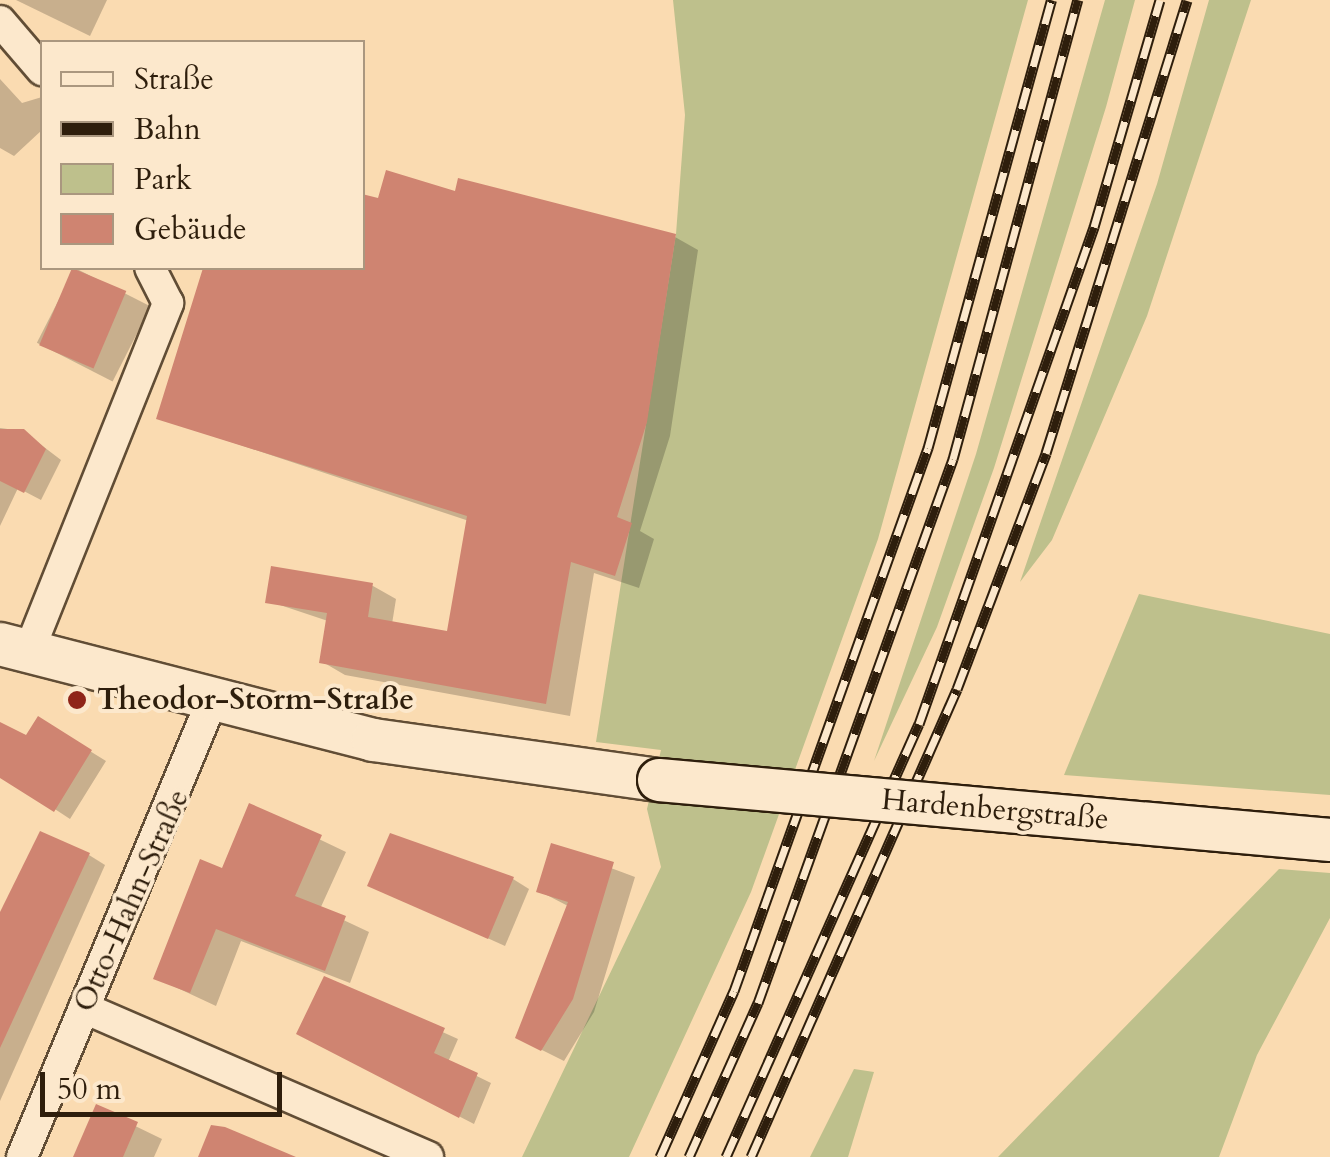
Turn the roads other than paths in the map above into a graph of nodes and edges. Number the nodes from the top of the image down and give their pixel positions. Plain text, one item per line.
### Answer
1 (0, 21) edge
2 (40, 68) edge
3 (151, 270) edge
4 (15, 648) edge
5 (213, 698) junction
6 (1330, 840) edge
7 (84, 1008) junction
8 (22, 1157) edge
9 (428, 1157) edge

1 - 2 street
3 - 4 street
4 - 5 street, Hardenbergstraße
5 - 6 street, Hardenbergstraße, bridge
5 - 7 street, Otto-Hahn-Straße
7 - 8 street, Otto-Hahn-Straße
7 - 9 street

